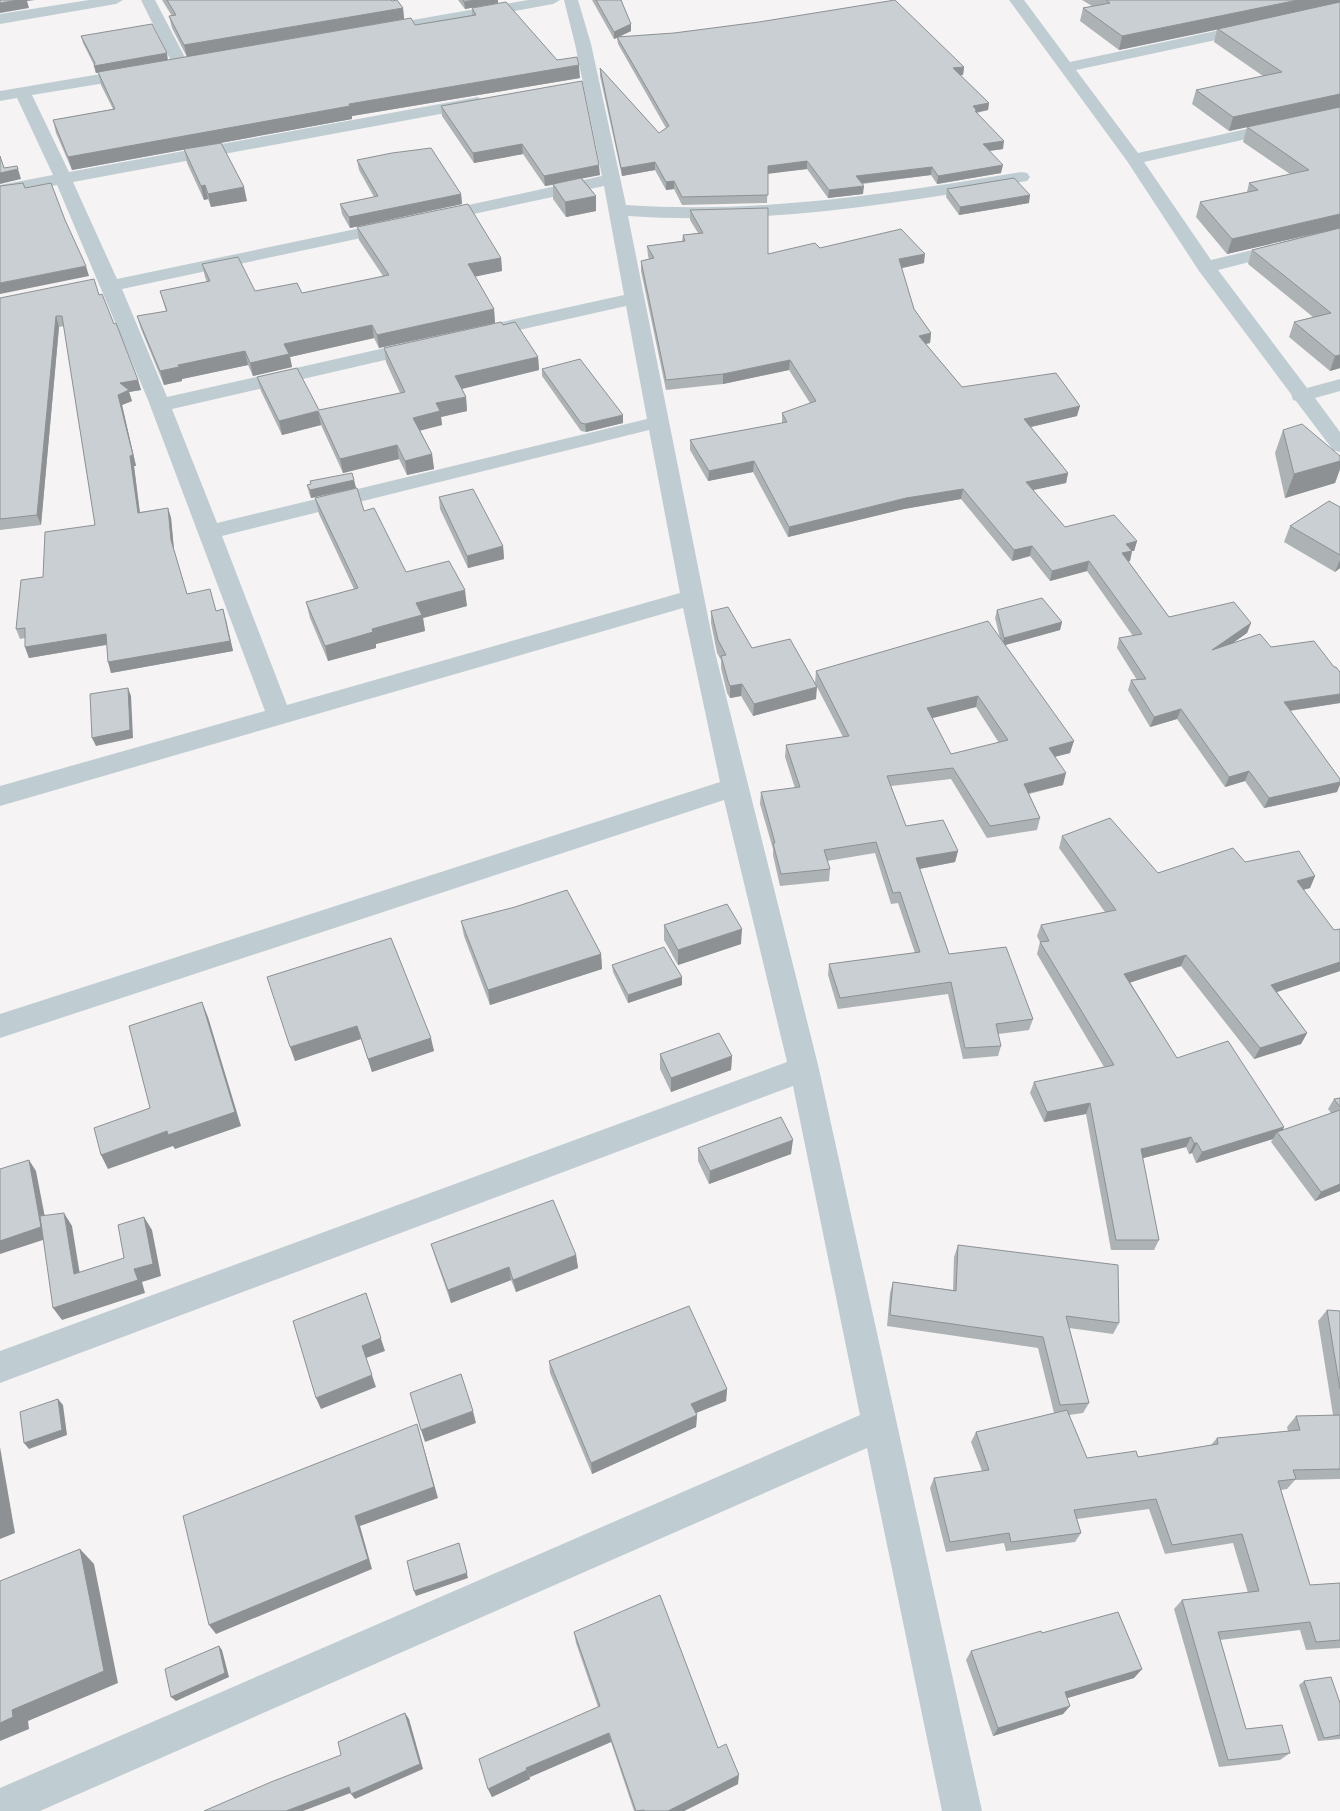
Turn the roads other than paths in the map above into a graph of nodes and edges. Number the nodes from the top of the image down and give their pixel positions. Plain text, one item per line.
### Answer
1 (116, 0) edge
2 (148, 0) edge
3 (553, 0) edge
4 (572, 0) edge
5 (1016, 0) edge
6 (0, 19) edge
7 (1264, 26) edge
8 (367, 33) edge
9 (200, 62) edge
10 (181, 65) junction
11 (1066, 68) junction
12 (591, 82) junction
13 (571, 85) edge
14 (22, 92) junction
15 (0, 96) edge
16 (492, 100) edge
17 (1340, 113) edge
18 (1134, 159) junction
19 (1021, 176) dead end
20 (65, 178) junction
21 (610, 180) junction
22 (0, 190) edge
23 (618, 210) junction
24 (1340, 234) edge
25 (1206, 267) junction
26 (101, 283) junction
27 (634, 299) junction
28 (460, 338) edge
29 (441, 342) edge
30 (1340, 385) edge
31 (1300, 396) junction
32 (161, 405) junction
33 (658, 422) junction
34 (1340, 446) edge
35 (209, 532) junction
36 (693, 597) junction
37 (279, 715) junction
38 (734, 787) junction
39 (0, 796) edge
40 (0, 1026) edge
41 (804, 1069) junction
42 (0, 1367) edge
43 (881, 1424) junction
44 (0, 1808) edge
45 (962, 1811) edge

1 - 6 street
2 - 10 street
3 - 8 street
4 - 12 street
5 - 11 street
7 - 11 street
9 - 10 street
10 - 14 street
11 - 18 street
12 - 13 street
12 - 21 street
14 - 15 street
14 - 20 street
16 - 20 street
17 - 18 street
18 - 25 street
19 - 23 street
20 - 22 street
20 - 26 street
21 - 23 street
21 - 26 street
23 - 27 street
24 - 25 street
25 - 31 street
26 - 32 street
27 - 28 street
27 - 33 street
29 - 32 street
30 - 31 street
31 - 34 street
32 - 35 street
33 - 35 street
33 - 36 street
35 - 37 street
36 - 37 street
36 - 38 street
37 - 39 street
38 - 40 street
38 - 41 street
41 - 42 street
41 - 43 street
43 - 44 street
43 - 45 street

